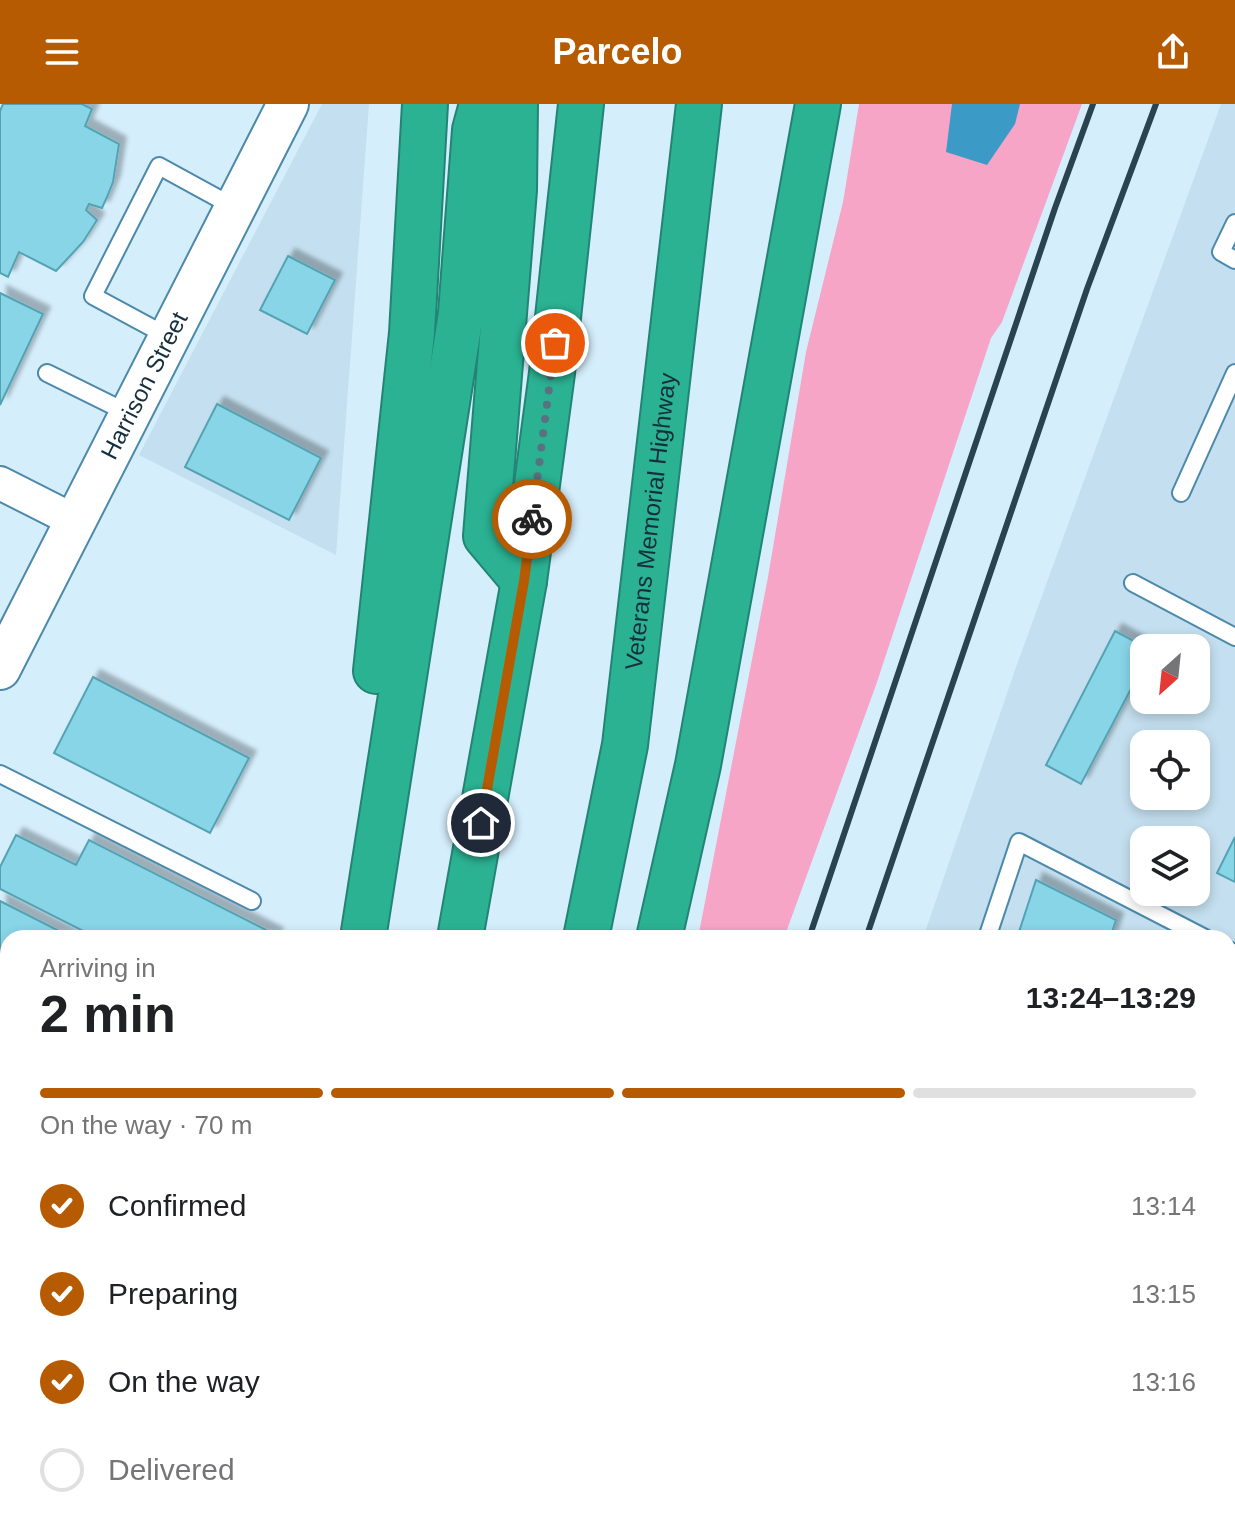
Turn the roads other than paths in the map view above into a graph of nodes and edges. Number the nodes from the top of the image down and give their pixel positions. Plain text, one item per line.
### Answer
1 (288, 104) edge
2 (425, 104) edge
3 (482, 104) edge
4 (515, 104) edge
5 (581, 104) edge
6 (699, 104) edge
7 (818, 104) edge
8 (234, 207) junction
9 (1235, 223) edge
10 (1235, 260) edge
11 (169, 337) junction
12 (47, 373) dead end
13 (1235, 373) edge
14 (130, 414) junction
15 (0, 483) edge
16 (1181, 493) dead end
17 (75, 521) junction
18 (524, 581) junction
19 (1133, 583) dead end
20 (1235, 637) edge
21 (0, 669) edge
22 (0, 774) edge
23 (252, 901) dead end
24 (346, 930) edge
25 (364, 930) edge
26 (461, 930) edge
27 (588, 930) edge
28 (661, 930) edge
29 (990, 930) edge
30 (1190, 930) edge

1 - 8 street, Harrison Street
2 - 24 highway
3 - 25 highway
4 - 18 highway
5 - 18 highway
6 - 27 highway, Veterans Memorial Highway
7 - 28 highway
8 - 11 street, Harrison Street
8 - 11 lane
9 - 10 lane
11 - 14 street, Harrison Street
12 - 14 lane
13 - 16 lane
14 - 17 street, Harrison Street
15 - 17 street
17 - 21 street, Harrison Street
18 - 26 highway
19 - 20 lane
22 - 23 lane
29 - 30 lane

